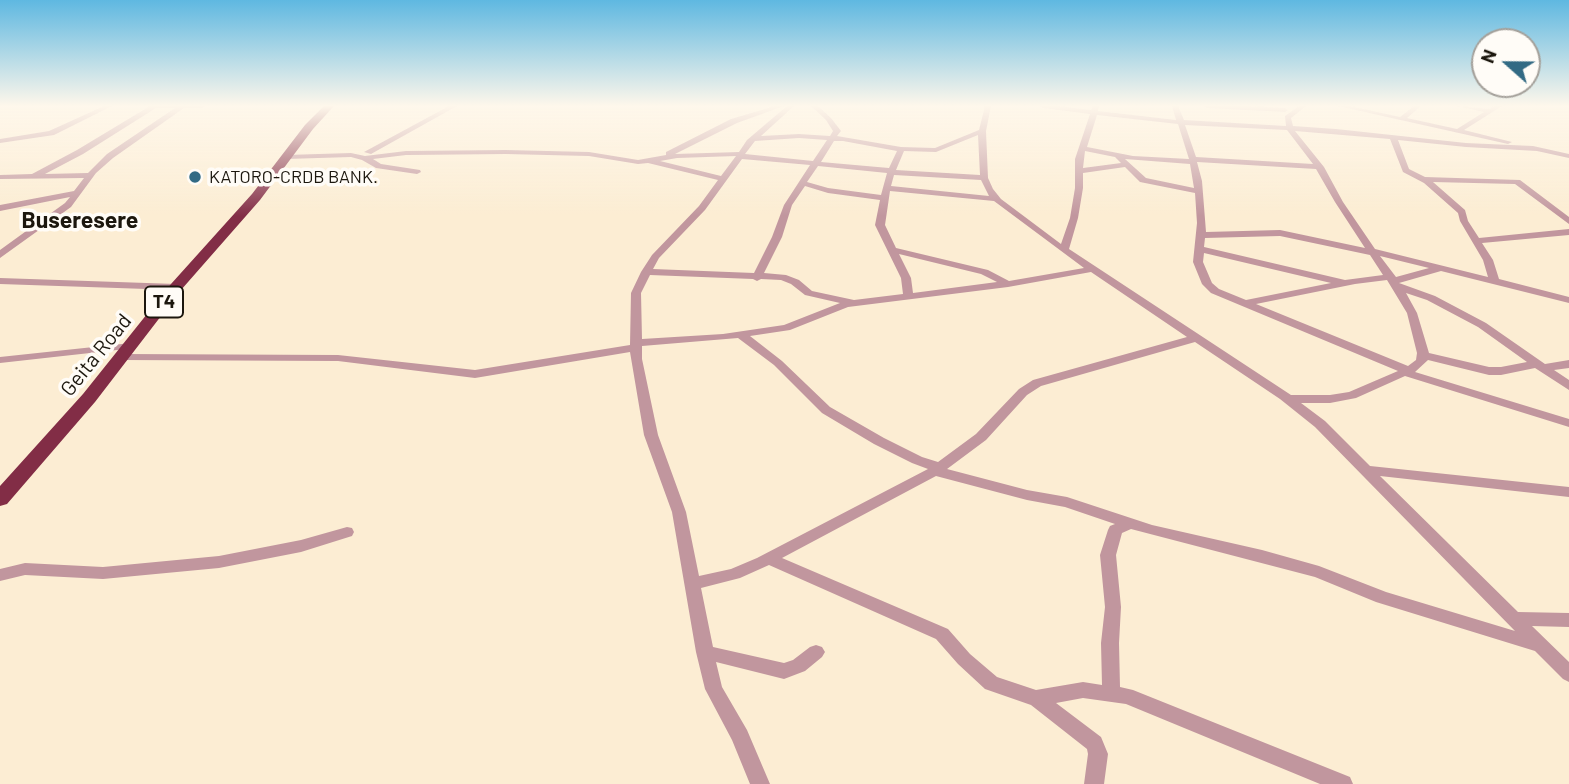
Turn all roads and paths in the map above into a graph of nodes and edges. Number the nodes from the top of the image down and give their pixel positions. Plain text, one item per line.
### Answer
1 (94, 143) edge
2 (130, 143) edge
3 (298, 143) edge
4 (389, 143) edge
5 (692, 143) edge
6 (752, 143) edge
7 (828, 143) edge
8 (860, 143) edge
9 (957, 143) edge
10 (982, 143) edge
11 (1084, 143) edge
12 (1186, 143) edge
13 (1301, 143) edge
14 (1396, 143) edge
15 (1444, 143) edge
16 (1509, 143) edge
17 (1529, 147) junction
18 (1569, 147) edge
19 (1082, 148) junction
20 (901, 149) junction
21 (1538, 149) junction
22 (740, 155) junction
23 (351, 156) junction
24 (1118, 156) junction
25 (1569, 156) edge
26 (286, 157) junction
27 (365, 158) junction
28 (662, 158) junction
29 (646, 160) junction
30 (1193, 161) junction
31 (816, 162) junction
32 (1125, 165) junction
33 (1320, 167) junction
34 (891, 171) junction
35 (1079, 171) junction
36 (416, 172) dead end
37 (90, 175) junction
38 (34, 176) junction
39 (0, 177) edge
40 (984, 178) junction
41 (724, 179) junction
42 (1424, 180) junction
43 (802, 183) junction
44 (1199, 191) junction
45 (75, 193) junction
46 (885, 193) junction
47 (996, 199) junction
48 (0, 208) edge
49 (1569, 220) edge
50 (1569, 232) edge
51 (1200, 234) junction
52 (1475, 241) junction
53 (1199, 249) junction
54 (894, 250) junction
55 (1064, 250) junction
56 (1374, 252) junction
57 (0, 255) edge
58 (1441, 267) junction
59 (1093, 269) junction
60 (646, 272) junction
61 (757, 278) junction
62 (0, 281) edge
63 (1393, 281) junction
64 (1494, 281) junction
65 (1345, 283) junction
66 (1008, 284) junction
67 (176, 286) junction
68 (908, 296) junction
69 (1569, 300) edge
70 (853, 303) junction
71 (1244, 303) junction
72 (741, 335) junction
73 (1196, 338) junction
74 (636, 346) junction
75 (126, 352) junction
76 (1423, 355) junction
77 (0, 360) edge
78 (1569, 364) edge
79 (1539, 366) junction
80 (1406, 371) junction
81 (1569, 386) edge
82 (1288, 399) junction
83 (1569, 423) edge
84 (937, 469) junction
85 (1368, 470) junction
86 (1569, 492) edge
87 (0, 499) edge
88 (1132, 523) junction
89 (348, 532) dead end
90 (769, 559) junction
91 (0, 575) edge
92 (692, 584) junction
93 (1515, 619) junction
94 (1569, 620) edge
95 (1540, 645) junction
96 (705, 652) junction
97 (816, 652) dead end
98 (1569, 674) edge
99 (1111, 693) junction
100 (1036, 698) junction
101 (760, 784) edge
102 (1094, 784) edge
103 (1342, 784) edge

1 - 38 street
2 - 37 street
3 - 26 highway, Geita Road / T4
4 - 23 street
5 - 28 street
6 - 22 street
7 - 31 street
8 - 20 street
9 - 20 street
10 - 40 street
11 - 19 street
12 - 30 street
13 - 33 street
14 - 42 street
15 - 21 street
16 - 17 street
17 - 18 street
17 - 21 street
19 - 24 street
19 - 35 street
20 - 34 street
21 - 25 street
22 - 28 street
22 - 31 street
22 - 41 street
23 - 26 street
23 - 27 street
24 - 30 street
24 - 32 street
26 - 67 highway, Geita Road / T4
27 - 29 street
27 - 36 street
28 - 29 street
29 - 41 street
30 - 33 street
30 - 44 street
31 - 34 street
31 - 43 street
32 - 35 street
32 - 44 street
33 - 56 street
34 - 40 street
34 - 46 street
35 - 55 street
37 - 38 street
37 - 45 street
38 - 39 street
40 - 47 street
41 - 60 street
42 - 49 street
42 - 52 street
43 - 46 street
43 - 61 street
44 - 51 street
45 - 48 street
45 - 57 street
46 - 47 street
46 - 54 street
47 - 55 street
50 - 52 street
51 - 53 street
51 - 56 street
52 - 64 street
53 - 65 street
53 - 71 street
54 - 66 street
54 - 68 street
55 - 59 street
56 - 58 street
56 - 63 street
58 - 63 street
58 - 64 street
59 - 66 street
59 - 73 street
60 - 61 street
60 - 74 street
61 - 70 street
62 - 67 street
63 - 65 street
63 - 76 street
63 - 79 street
64 - 69 street
65 - 71 street
66 - 68 street
67 - 75 highway, Geita Road / T4
68 - 70 street
70 - 72 street
71 - 80 street
72 - 74 street
72 - 84 street
73 - 82 street
73 - 84 street
74 - 75 street
74 - 92 street
75 - 77 street
75 - 87 highway, Geita Road / T4
76 - 79 street
76 - 80 street
78 - 79 street
79 - 81 street
80 - 82 street
80 - 83 street
82 - 85 street
84 - 88 street
84 - 90 street
85 - 86 street
85 - 93 street
88 - 95 street
88 - 99 street
89 - 91 street
90 - 92 street
90 - 100 street
92 - 96 street
93 - 94 street
93 - 95 street
95 - 98 street
96 - 97 street
96 - 101 street
99 - 100 street
99 - 103 street
100 - 102 street

